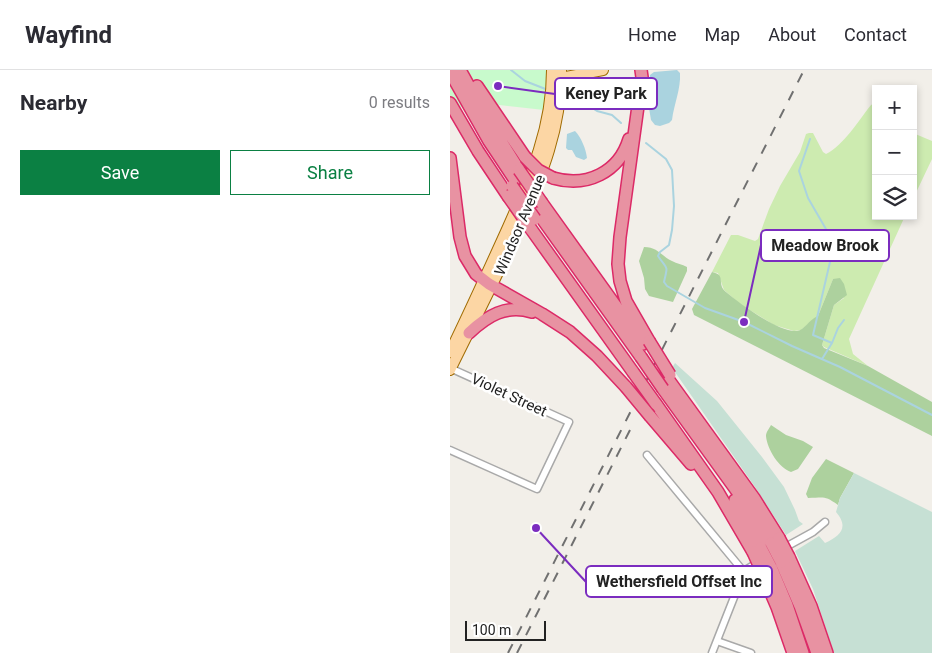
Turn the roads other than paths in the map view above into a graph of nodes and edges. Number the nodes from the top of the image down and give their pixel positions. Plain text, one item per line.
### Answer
1 (460, 70) edge
2 (467, 70) edge
3 (603, 70) edge
4 (640, 70) edge
5 (450, 72) edge
6 (450, 83) edge
7 (556, 83) edge
8 (450, 103) edge
9 (450, 158) edge
10 (513, 183) junction
11 (536, 216) junction
12 (488, 284) junction
13 (550, 319) junction
14 (465, 331) junction
15 (450, 352) edge
16 (641, 356) junction
17 (450, 369) edge
18 (664, 388) junction
19 (450, 450) edge
20 (647, 455) dead end
21 (718, 492) junction
22 (825, 522) dead end
23 (766, 545) junction
24 (776, 564) junction
25 (744, 572) junction
26 (717, 641) junction
27 (712, 653) edge
28 (751, 653) edge
29 (793, 653) edge
30 (802, 653) edge
31 (817, 653) edge
32 (827, 653) edge

1 - 10 highway
2 - 4 highway, bridge
3 - 7 main road
4 - 16 highway
5 - 10 highway
6 - 10 highway
7 - 12 main road, Windsor Avenue
8 - 10 highway
9 - 12 highway
10 - 11 highway, bridge
10 - 11 highway
11 - 16 highway
11 - 16 highway
12 - 13 highway
12 - 14 main road, Windsor Avenue
13 - 14 highway
13 - 21 highway, bridge
14 - 15 main road, Windsor Avenue
14 - 17 main road, Windsor Avenue
16 - 18 highway
16 - 18 highway, bridge
17 - 19 street, Violet Street
18 - 21 highway
18 - 23 highway
18 - 23 highway
20 - 25 street
21 - 23 highway
22 - 25 street
23 - 24 highway, bridge
23 - 24 highway, bridge
24 - 29 highway
24 - 30 highway
24 - 31 highway
24 - 32 highway
25 - 26 street
26 - 27 street
26 - 28 street

